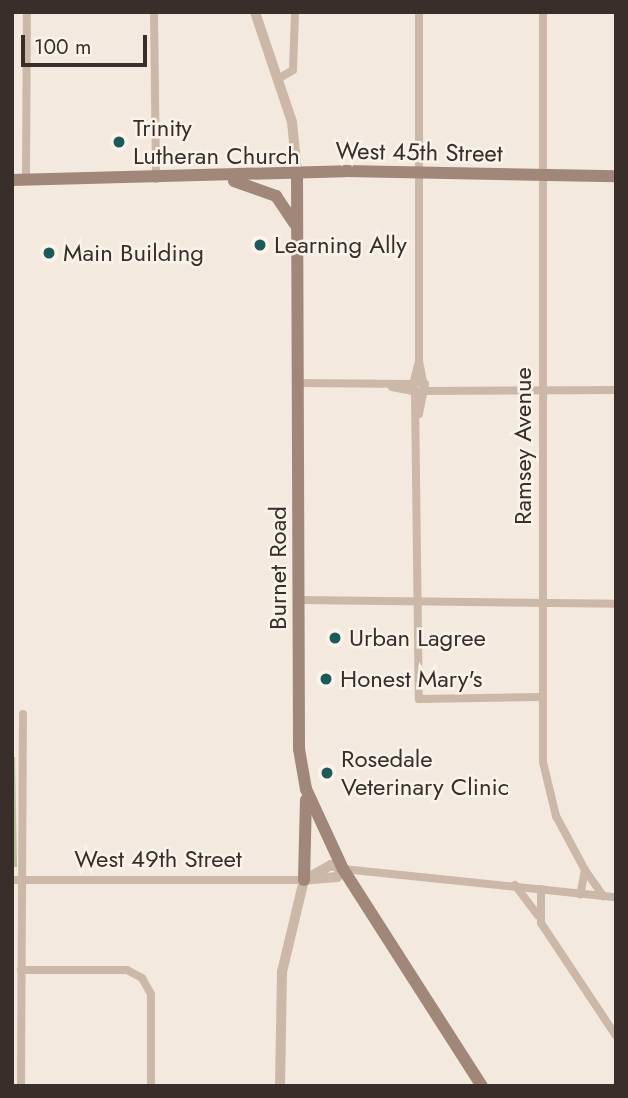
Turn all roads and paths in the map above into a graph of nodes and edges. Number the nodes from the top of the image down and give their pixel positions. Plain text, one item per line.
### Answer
1 (27, 12) edge
2 (154, 12) edge
3 (255, 12) edge
4 (295, 12) edge
5 (419, 12) edge
6 (543, 12) edge
7 (278, 79) junction
8 (297, 172) junction
9 (419, 173) junction
10 (542, 175) junction
11 (616, 176) edge
12 (156, 179) junction
13 (223, 179) junction
14 (12, 180) edge
15 (26, 180) junction
16 (296, 226) junction
17 (297, 383) junction
18 (419, 387) junction
19 (543, 389) junction
20 (616, 390) edge
21 (299, 600) junction
22 (420, 600) junction
23 (542, 603) junction
24 (616, 604) edge
25 (542, 697) junction
26 (23, 714) dead end
27 (306, 789) junction
28 (343, 869) junction
29 (585, 870) junction
30 (16, 880) edge
31 (304, 880) junction
32 (515, 885) junction
33 (541, 889) junction
34 (580, 895) junction
35 (603, 896) junction
36 (616, 897) edge
37 (538, 915) junction
38 (20, 970) junction
39 (616, 1036) edge
40 (21, 1086) edge
41 (152, 1086) edge
42 (281, 1086) edge
43 (482, 1086) edge

1 - 15 street
2 - 12 street
3 - 7 street, Burnet Road
4 - 7 street
5 - 9 street
6 - 10 street, Ramsey Avenue
7 - 8 street, Burnet Road
8 - 9 main road, West 45th Street
8 - 13 main road, West 45th Street
8 - 16 main road, Burnet Road
9 - 10 main road, West 45th Street
9 - 18 street
10 - 11 main road, West 45th Street
10 - 19 street, Ramsey Avenue
12 - 13 main road, West 45th Street
12 - 15 main road, West 45th Street
13 - 16 main road
14 - 15 main road, West 45th Street
16 - 17 main road, Burnet Road
17 - 18 street
17 - 21 main road, Burnet Road
18 - 19 street
18 - 22 street
19 - 20 street
19 - 23 street, Ramsey Avenue
21 - 22 street
21 - 27 main road, Burnet Road
22 - 23 street
22 - 25 street
23 - 24 street
23 - 25 street, Ramsey Avenue
25 - 29 street, Ramsey Avenue
26 - 30 street
27 - 28 main road, Burnet Road
27 - 31 main road
28 - 31 street, West 49th Street
28 - 32 street, West 49th Street
28 - 43 main road, Burnet Road
29 - 34 street
29 - 35 street, Ramsey Avenue
30 - 31 street, West 49th Street
30 - 38 street
31 - 42 street
32 - 33 street, West 49th Street
32 - 37 street
33 - 34 street, West 49th Street
33 - 37 street
34 - 35 street, West 49th Street
35 - 36 street, West 49th Street
37 - 39 street
38 - 40 street
38 - 41 street

